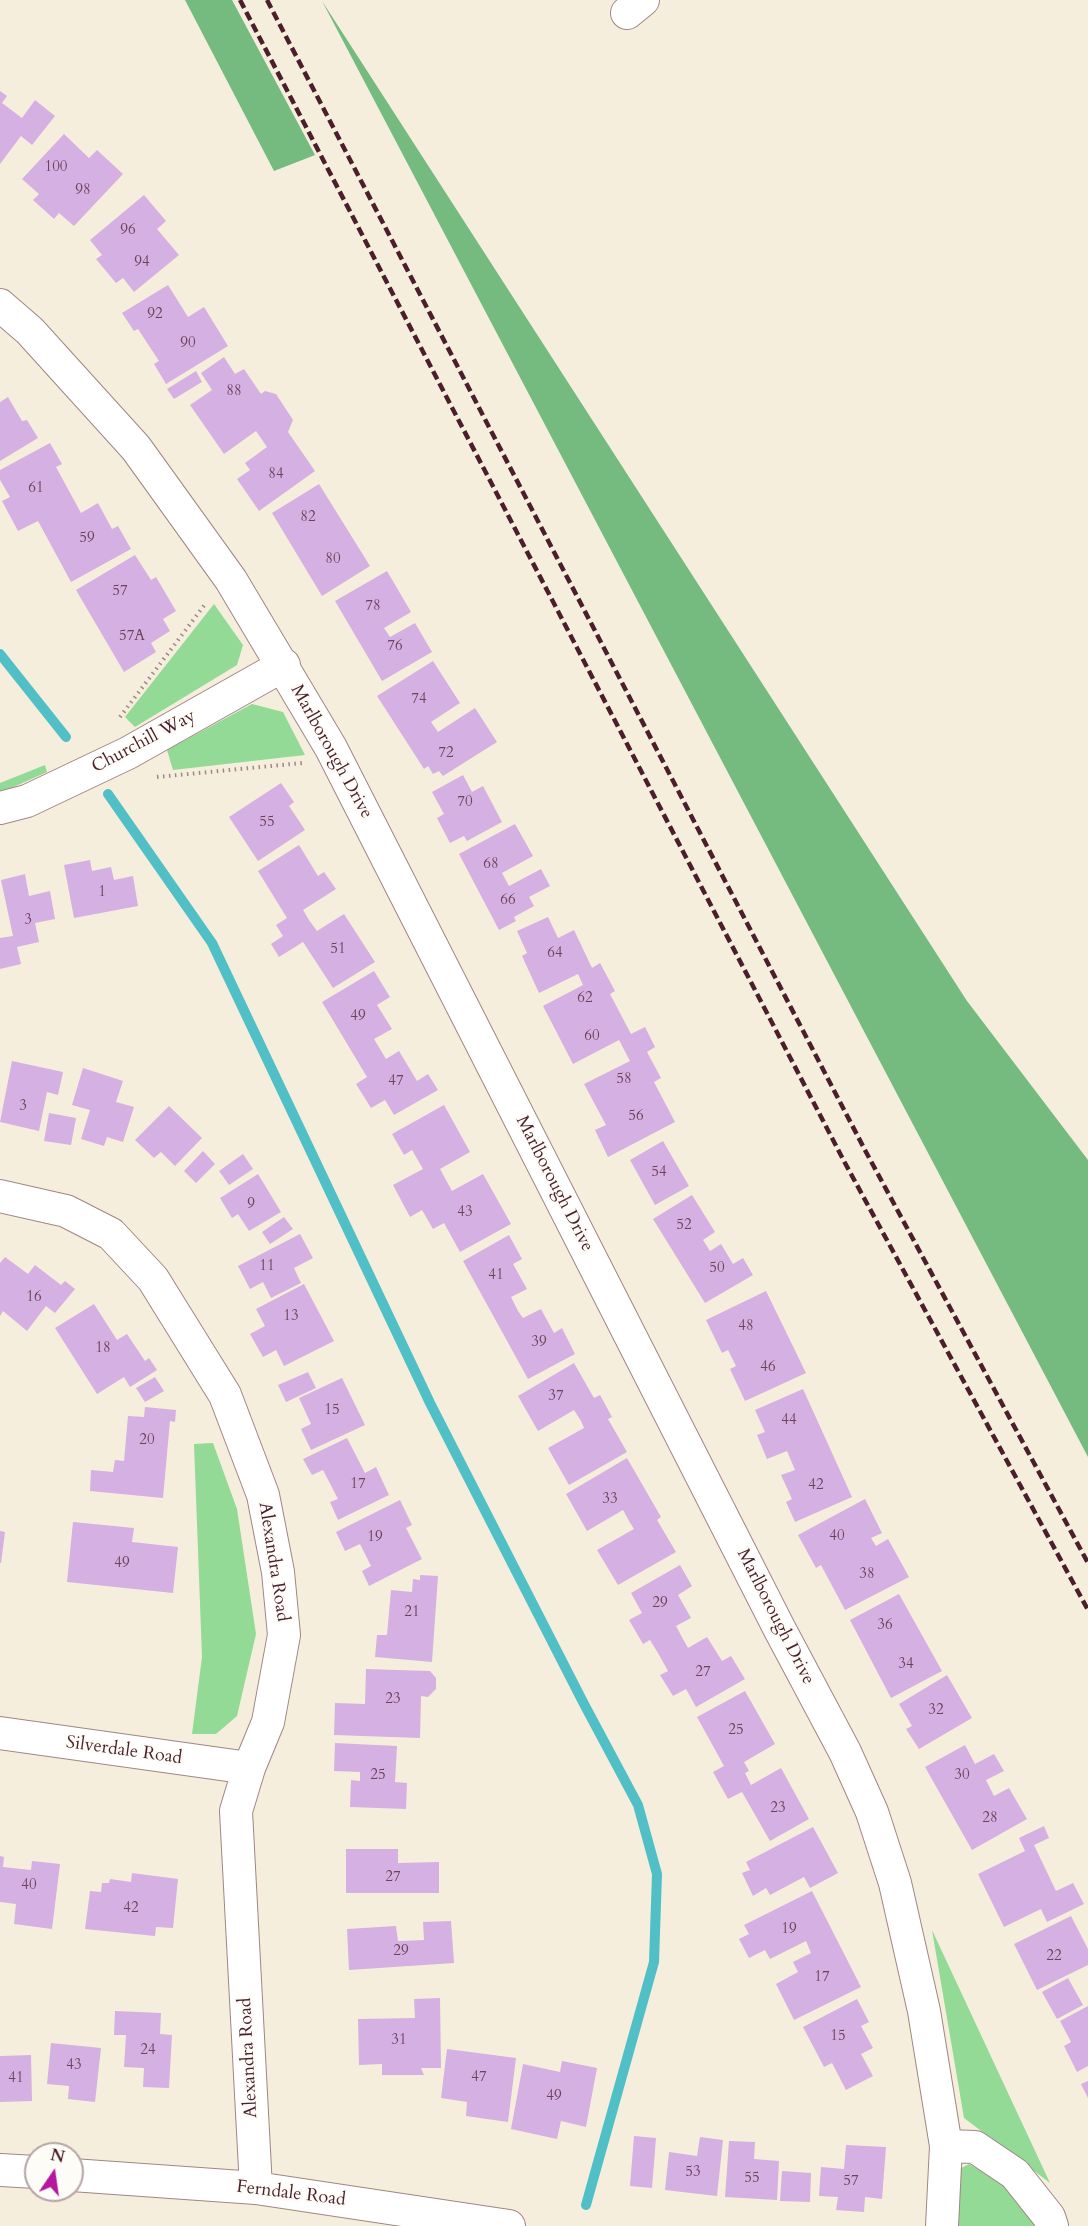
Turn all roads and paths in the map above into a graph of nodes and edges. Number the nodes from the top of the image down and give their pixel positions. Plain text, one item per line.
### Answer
1 (0, 305) edge
2 (284, 665) junction
3 (0, 808) edge
4 (0, 1196) edge
5 (0, 1733) edge
6 (249, 1768) junction
7 (946, 2146) junction
8 (0, 2170) edge
9 (24, 2171) edge
10 (84, 2176) edge
11 (256, 2188) junction
12 (397, 2217) edge
13 (509, 2226) edge
14 (942, 2226) edge
15 (1052, 2226) edge

1 - 2 street, Marlborough Drive
2 - 3 street, Churchill Way
2 - 7 street, Marlborough Drive
4 - 6 street, Alexandra Road
5 - 6 street, Silverdale Road
6 - 11 street, Alexandra Road
7 - 14 street, Marlborough Drive
7 - 15 street
8 - 9 street
10 - 11 street, Ferndale Road
11 - 12 street, Ferndale Road
12 - 13 street, Ferndale Road

